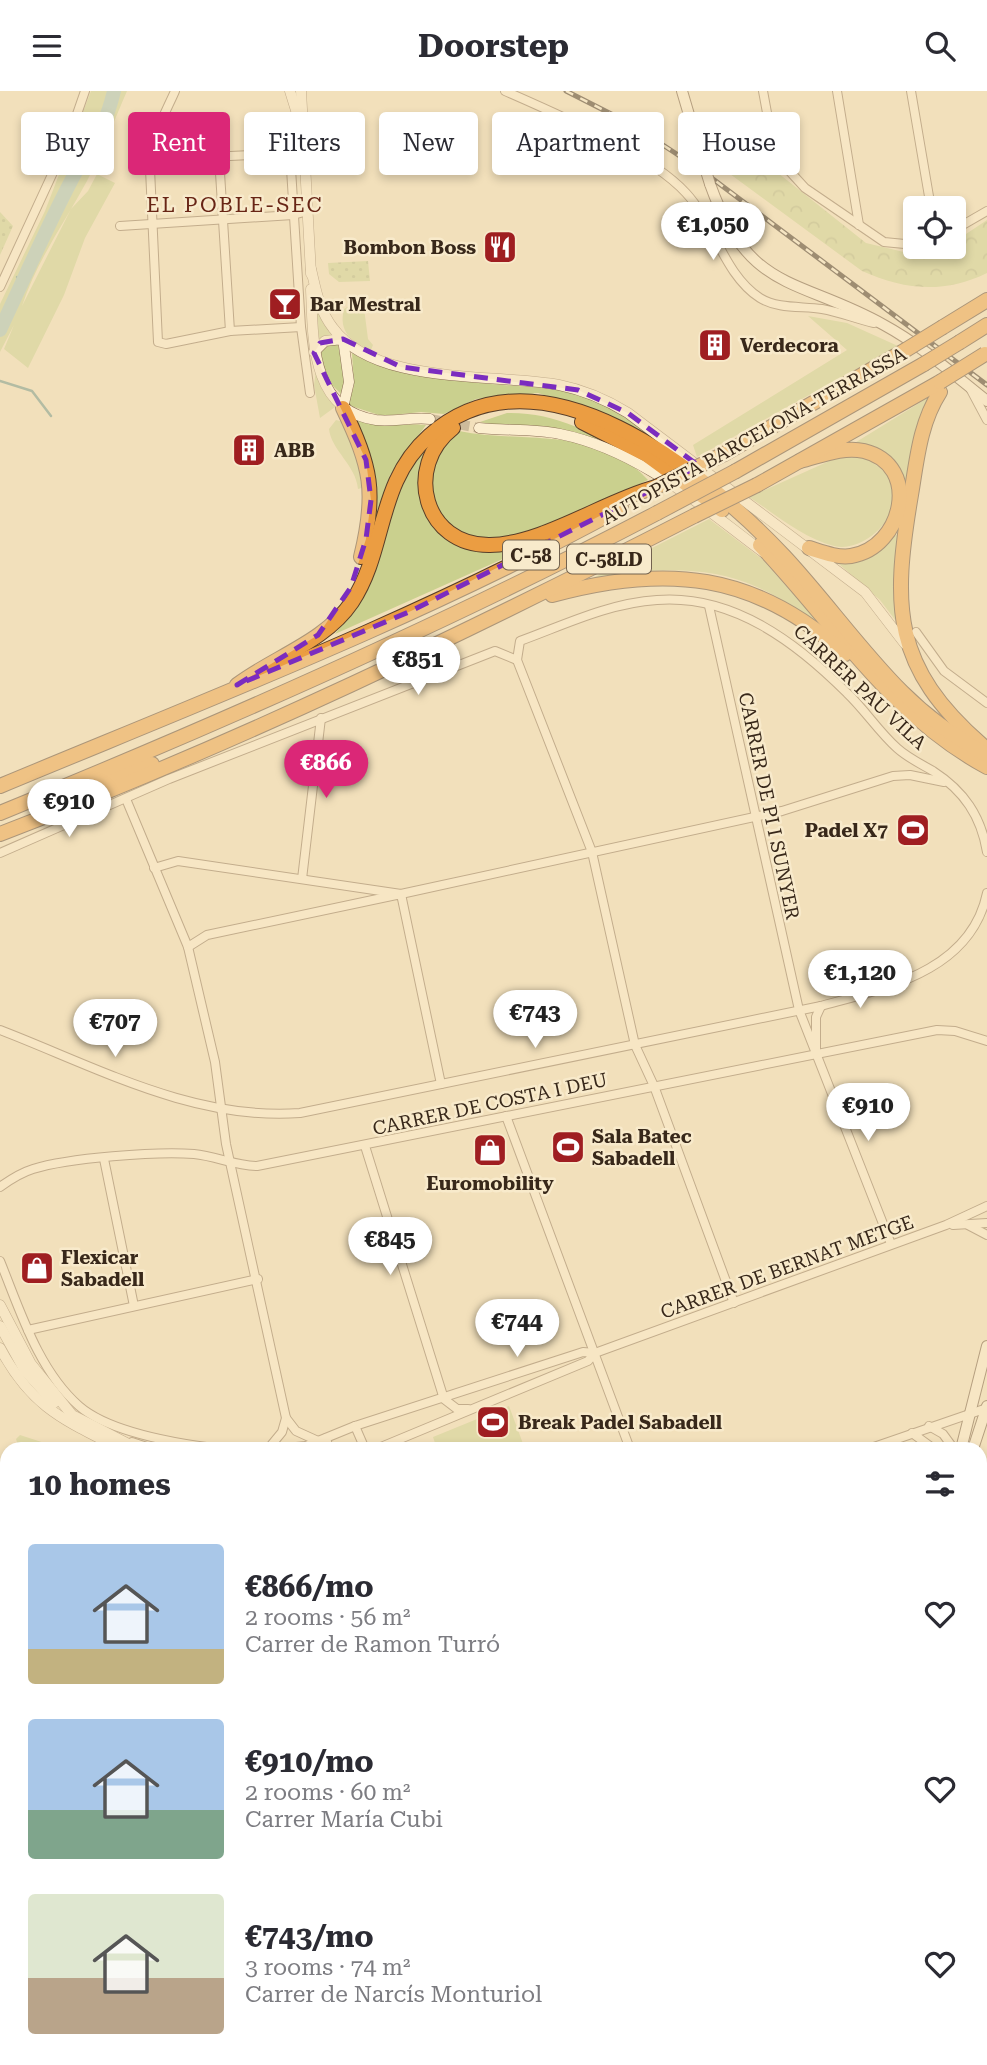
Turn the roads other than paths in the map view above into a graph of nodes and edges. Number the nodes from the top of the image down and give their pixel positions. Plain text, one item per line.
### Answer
1 (78, 91) edge
2 (86, 91) edge
3 (175, 91) edge
4 (290, 91) edge
5 (505, 91) edge
6 (763, 91) edge
7 (837, 91) edge
8 (911, 91) edge
9 (302, 92) edge
10 (683, 92) edge
11 (80, 103) junction
12 (166, 112) edge
13 (295, 112) edge
14 (303, 112) edge
15 (230, 156) edge
16 (150, 175) edge
17 (220, 175) edge
18 (306, 175) edge
19 (929, 196) edge
20 (987, 211) edge
21 (293, 215) junction
22 (308, 216) junction
23 (223, 220) junction
24 (966, 223) edge
25 (150, 225) junction
26 (859, 225) junction
27 (120, 226) dead end
28 (903, 244) edge
29 (311, 268) junction
30 (0, 287) edge
31 (987, 300) edge
32 (987, 325) edge
33 (300, 327) junction
34 (890, 328) junction
35 (230, 331) junction
36 (343, 339) junction
37 (314, 353) junction
38 (986, 354) edge
39 (940, 387) junction
40 (970, 388) junction
41 (310, 393) dead end
42 (987, 401) edge
43 (343, 408) junction
44 (430, 419) tunnel mouth
45 (987, 420) edge
46 (479, 428) tunnel mouth
47 (800, 461) junction
48 (648, 491) junction
49 (809, 548) junction
50 (774, 559) junction
51 (524, 603) junction
52 (709, 605) junction
53 (916, 632) dead end
54 (318, 635) junction
55 (910, 652) junction
56 (517, 660) junction
57 (876, 681) junction
58 (237, 685) junction
59 (987, 703) edge
60 (321, 718) junction
61 (230, 739) junction
62 (987, 749) edge
63 (987, 755) edge
64 (987, 767) edge
65 (950, 783) junction
66 (0, 786) edge
67 (126, 799) junction
68 (0, 814) edge
69 (754, 816) junction
70 (0, 834) edge
71 (592, 852) junction
72 (987, 852) edge
73 (0, 853) edge
74 (154, 869) junction
75 (302, 879) junction
76 (987, 893) edge
77 (401, 894) junction
78 (188, 947) junction
79 (821, 1006) junction
80 (799, 1010) junction
81 (0, 1030) edge
82 (987, 1041) edge
83 (635, 1045) junction
84 (816, 1053) junction
85 (441, 1084) junction
86 (654, 1086) junction
87 (224, 1110) junction
88 (506, 1116) junction
89 (365, 1146) junction
90 (104, 1159) junction
91 (232, 1163) junction
92 (0, 1187) edge
93 (987, 1206) edge
94 (987, 1223) edge
95 (958, 1224) junction
96 (946, 1225) junction
97 (987, 1235) edge
98 (891, 1244) junction
99 (0, 1261) edge
100 (258, 1279) junction
101 (734, 1303) junction
102 (0, 1305) edge
103 (134, 1307) junction
104 (0, 1326) edge
105 (28, 1330) junction
106 (987, 1346) edge
107 (0, 1348) edge
108 (595, 1353) junction
109 (444, 1399) junction
110 (987, 1407) edge
111 (468, 1409) junction
112 (973, 1410) junction
113 (72, 1415) junction
114 (286, 1418) junction
115 (982, 1422) junction
116 (355, 1426) junction
117 (929, 1426) junction
118 (82, 1431) junction
119 (912, 1433) junction
120 (987, 1436) edge
121 (322, 1440) junction
122 (114, 1442) edge
123 (116, 1442) edge
124 (117, 1442) edge
125 (186, 1442) edge
126 (274, 1442) edge
127 (312, 1442) edge
128 (319, 1442) edge
129 (362, 1442) edge
130 (392, 1442) edge
131 (627, 1442) edge
132 (887, 1442) edge
133 (924, 1442) edge
134 (949, 1442) edge
135 (963, 1442) edge
136 (975, 1442) edge

1 - 11 street
2 - 11 street
3 - 12 street
4 - 13 street
5 - 34 street
6 - 26 street
7 - 26 street
8 - 19 street
9 - 14 street
10 - 34 main road, bridge
11 - 30 street
15 - 21 street
16 - 25 street
17 - 23 street
18 - 22 street
20 - 24 street
21 - 22 street
21 - 23 street
21 - 33 street
22 - 29 street
23 - 25 street
23 - 35 street
25 - 27 street
25 - 35 street
26 - 28 street
29 - 36 street
29 - 37 street
31 - 48 highway, AUTOPISTA BARCELONA-TERRASSA / C-58, bridge
32 - 68 highway, AUTOPISTA BARCELONA-TERRASSA / C-58, bridge
33 - 35 street
33 - 41 street
34 - 40 main road
36 - 37 street
36 - 43 street
36 - 49 street
37 - 43 street
38 - 39 highway, bridge
39 - 47 highway, C-58LD
39 - 55 highway
40 - 42 main road
40 - 45 street
43 - 44 street
43 - 54 highway
46 - 50 street
47 - 49 highway
47 - 51 highway, C-58LD, bridge
48 - 50 highway
48 - 58 highway, AUTOPISTA BARCELONA-TERRASSA / C-58
49 - 55 street
50 - 57 highway
51 - 57 highway
51 - 61 highway, C-58LD
52 - 56 street, CARRER PAU VILA
52 - 65 street, CARRER PAU VILA
52 - 69 street, CARRER DE PI I SUNYER
53 - 59 street
54 - 58 highway
54 - 63 highway
55 - 62 highway
56 - 60 street
56 - 71 street
57 - 64 highway
58 - 66 highway, AUTOPISTA BARCELONA-TERRASSA / C-58
60 - 67 street
60 - 75 street
61 - 68 highway
61 - 70 highway, C-58LD
65 - 69 street
65 - 72 street, CARRER PAU VILA
67 - 73 street
67 - 74 street
69 - 71 street
69 - 80 street, CARRER DE PI I SUNYER
71 - 77 street
71 - 83 street
74 - 75 street
74 - 78 street
75 - 77 street
76 - 79 street
77 - 78 street
77 - 85 street
78 - 87 street
79 - 80 street
79 - 84 street
80 - 83 street
80 - 84 street, CARRER DE PI I SUNYER
81 - 87 street
82 - 84 street, CARRER DE COSTA I DEU
83 - 85 street
83 - 86 street
84 - 86 street, CARRER DE COSTA I DEU
84 - 98 street, CARRER DE PI I SUNYER
85 - 87 street
86 - 88 street, CARRER DE COSTA I DEU
86 - 101 street
87 - 91 street
88 - 89 street, CARRER DE COSTA I DEU
88 - 108 street
89 - 91 street, CARRER DE COSTA I DEU
89 - 109 street
90 - 91 street, CARRER DE COSTA I DEU
90 - 92 street, CARRER DE COSTA I DEU
90 - 103 street
91 - 100 street
93 - 96 street, CARRER DE BERNAT METGE
94 - 95 street
95 - 96 street
95 - 97 street
96 - 98 street, CARRER DE BERNAT METGE
98 - 101 street, CARRER DE BERNAT METGE
99 - 105 street
100 - 103 street
100 - 114 street
101 - 108 street, CARRER DE BERNAT METGE
102 - 113 street
103 - 105 street
104 - 113 street
105 - 125 street
106 - 112 main road
107 - 118 street
108 - 109 street, CARRER DE BERNAT METGE
108 - 111 street, CARRER DE BERNAT METGE
108 - 131 street
109 - 111 street
109 - 116 street, CARRER DE BERNAT METGE
110 - 112 street
110 - 115 main road
111 - 130 street, CARRER DE BERNAT METGE
112 - 115 street
112 - 117 street
112 - 135 main road
113 - 124 street
114 - 121 street
114 - 126 street
115 - 120 street
115 - 136 main road
116 - 121 street, CARRER DE BERNAT METGE
116 - 129 street
117 - 119 street
117 - 134 street
118 - 122 street
118 - 123 street
119 - 132 street
119 - 133 street
121 - 127 street, CARRER DE BERNAT METGE
121 - 128 street, CARRER DE BERNAT METGE

